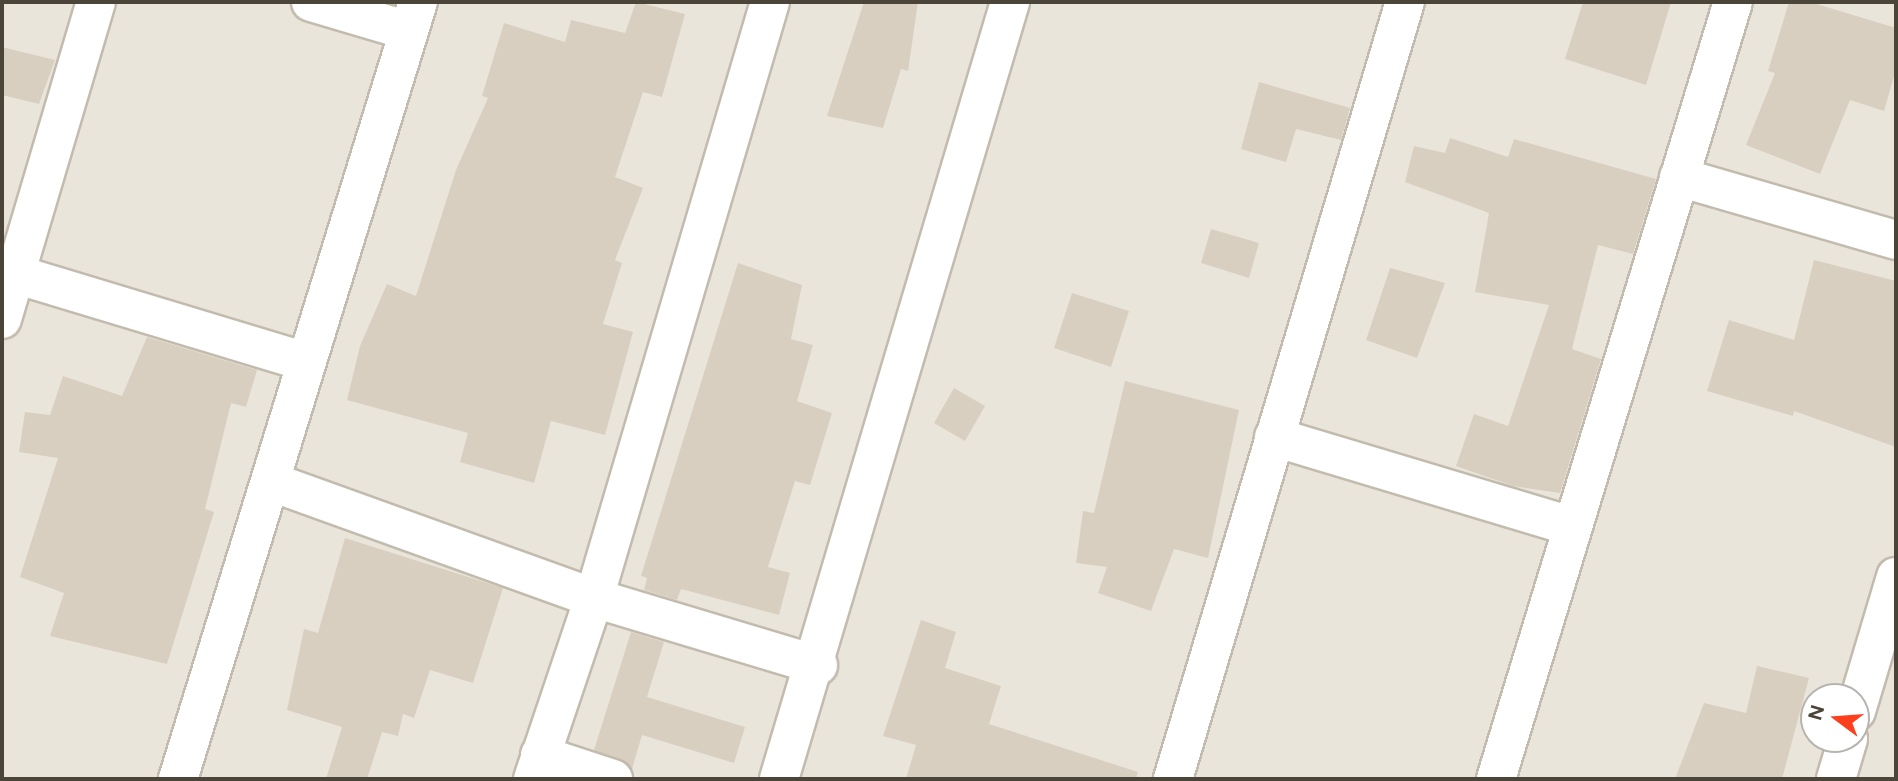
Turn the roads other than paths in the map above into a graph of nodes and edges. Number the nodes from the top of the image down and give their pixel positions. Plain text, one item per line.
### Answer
1 (96, 2) edge
2 (311, 2) edge
3 (770, 2) edge
4 (1010, 2) edge
5 (1405, 2) edge
6 (1733, 2) edge
7 (413, 17) edge
8 (1679, 177) junction
9 (1896, 240) edge
10 (15, 274) junction
11 (2, 318) edge
12 (306, 362) junction
13 (1274, 437) junction
14 (272, 482) junction
15 (1571, 526) junction
16 (1896, 577) edge
17 (594, 598) junction
18 (1887, 640) edge
19 (818, 665) junction
20 (1868, 683) edge
21 (1844, 753) edge
22 (536, 767) edge
23 (178, 779) edge
24 (613, 779) edge
25 (779, 779) edge
26 (1173, 779) edge
27 (1496, 779) edge
28 (1836, 779) edge

1 - 10 street
2 - 7 street
3 - 17 street
4 - 19 street
5 - 13 street
6 - 8 street
7 - 12 street
8 - 9 street
8 - 15 street
10 - 11 street
10 - 12 street
12 - 14 street
13 - 15 street
13 - 26 street
14 - 17 street
14 - 23 street
15 - 27 street
16 - 18 street
17 - 19 street
17 - 22 street
18 - 20 street
19 - 25 street
21 - 28 street
22 - 24 street

